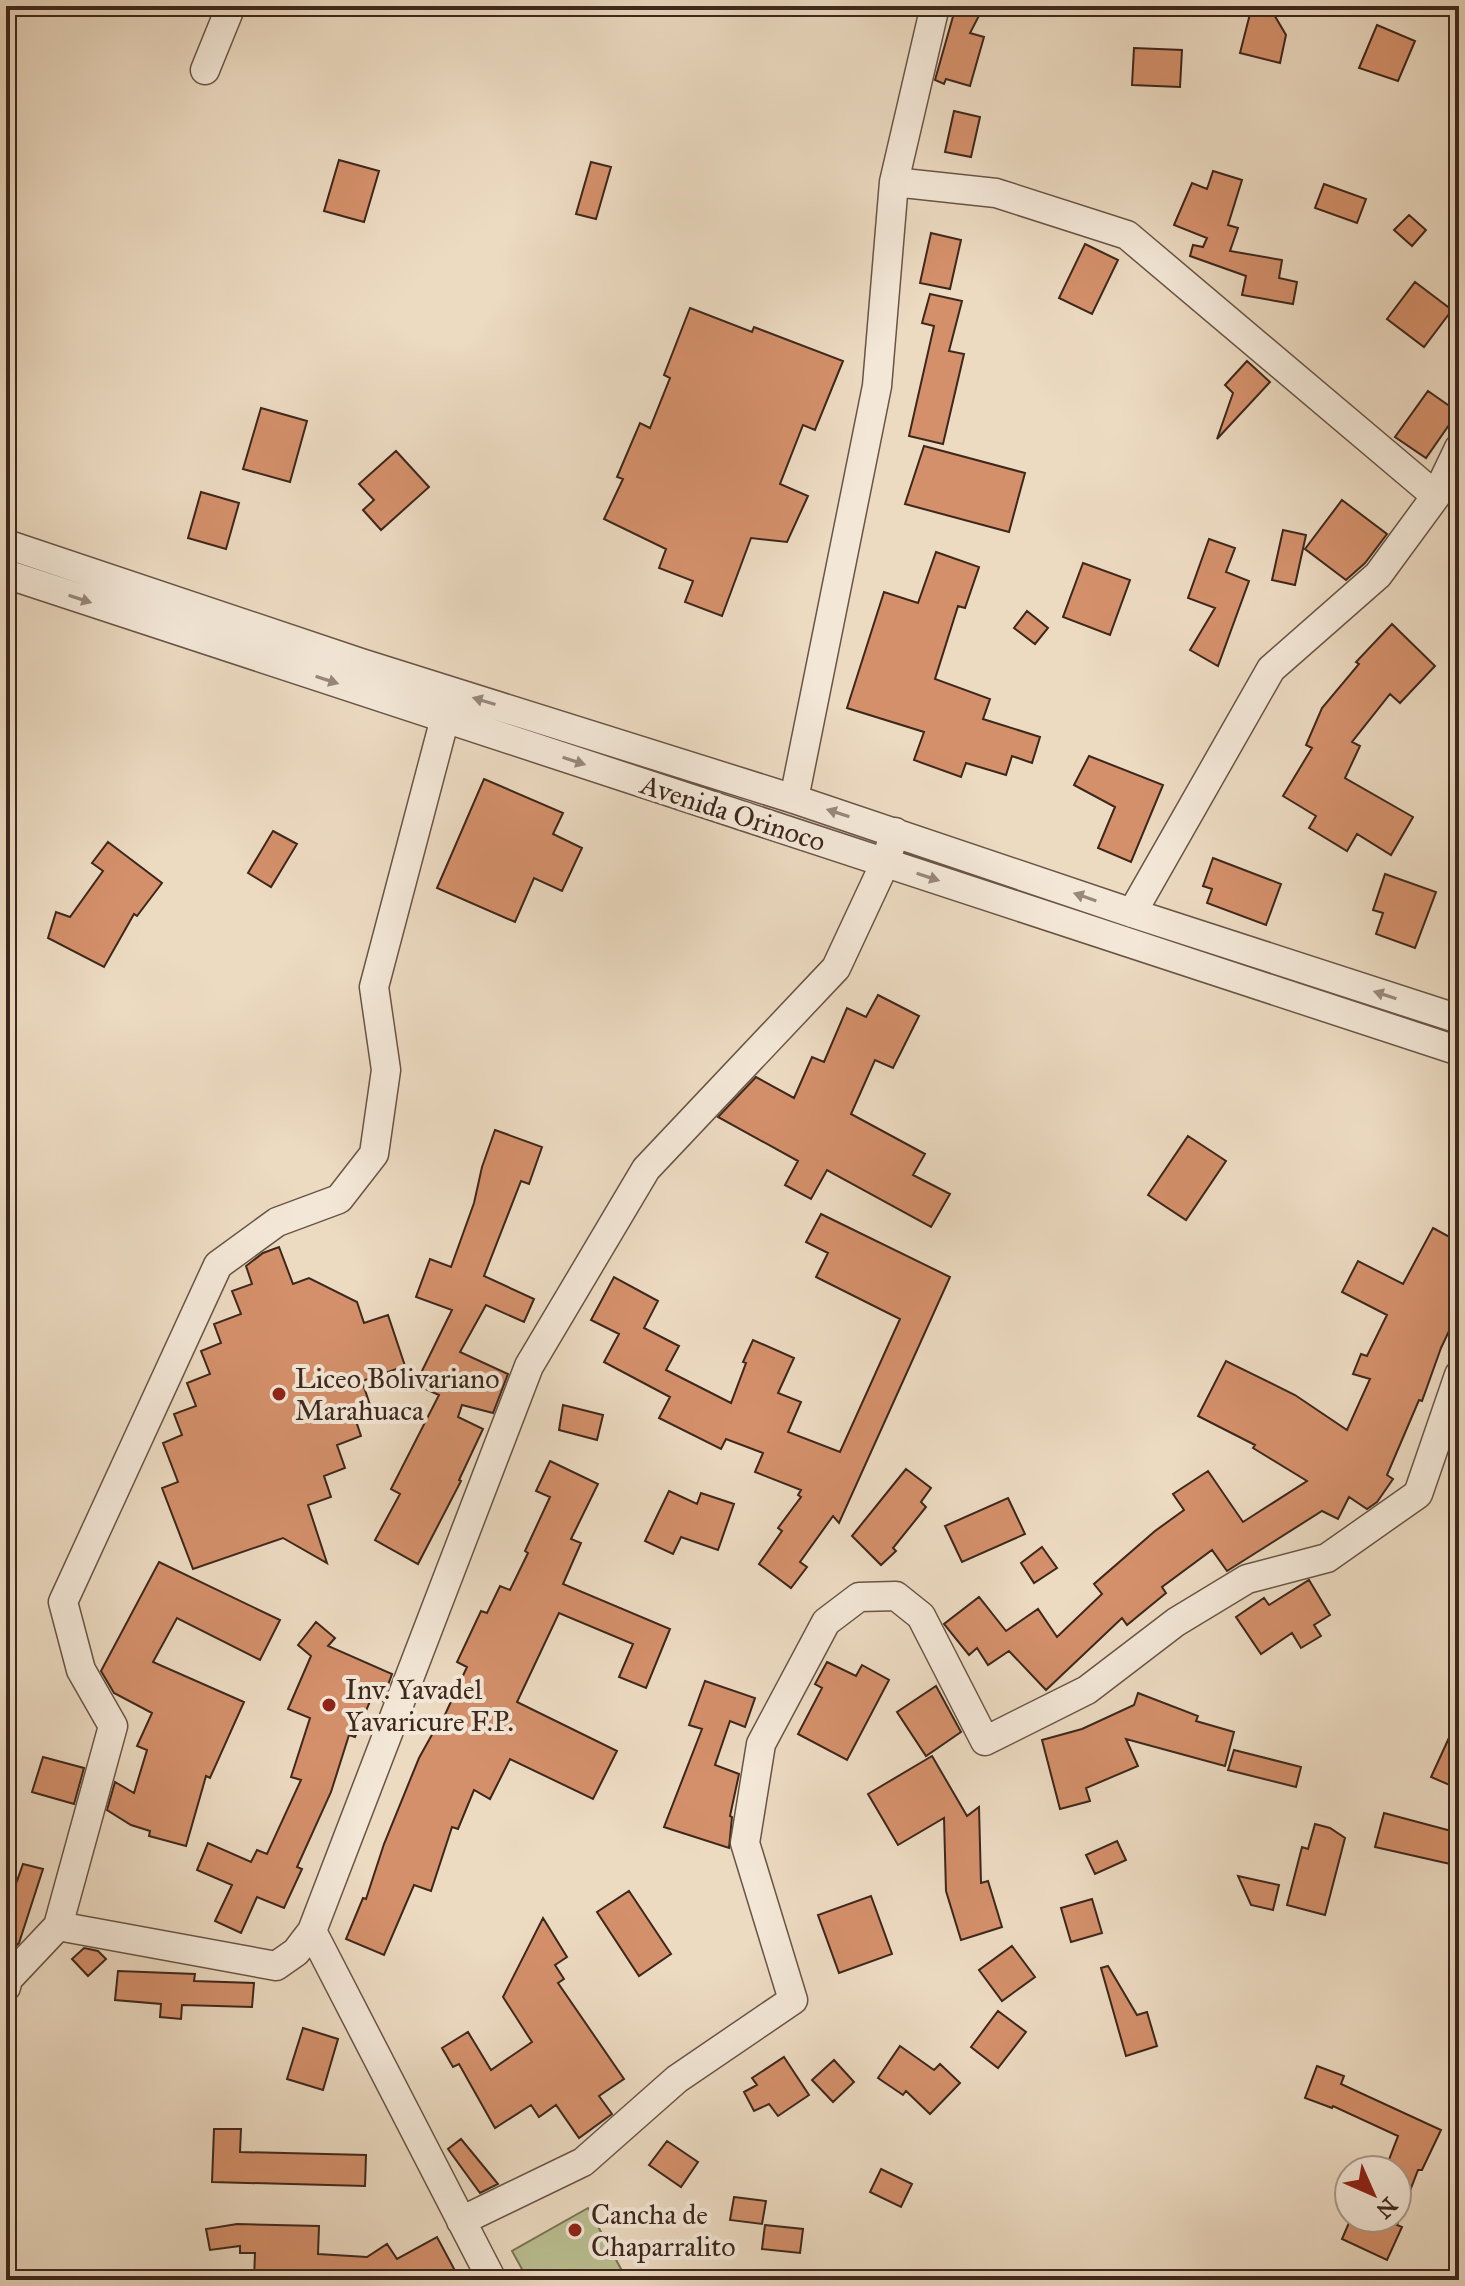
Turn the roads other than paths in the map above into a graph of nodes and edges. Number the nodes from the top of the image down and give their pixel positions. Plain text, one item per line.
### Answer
1 (231, 6) edge
2 (935, 6) edge
3 (205, 70) dead end
4 (894, 182) junction
5 (1459, 448) edge
6 (1436, 496) junction
7 (6, 544) edge
8 (6, 574) edge
9 (445, 718) junction
10 (794, 799) junction
11 (895, 832) junction
12 (885, 863) junction
13 (1132, 913) junction
14 (1459, 1019) edge
15 (1459, 1051) edge
16 (1459, 1375) edge
17 (58, 1926) junction
18 (312, 1931) junction
19 (6, 1987) edge
20 (461, 2221) junction
21 (492, 2280) edge

1 - 3 street
2 - 4 street
4 - 6 street
4 - 10 street
5 - 6 street
6 - 13 street
10 -> 7 street, Avenida Orinoco
8 -> 9 street, Avenida Orinoco
9 -> 12 street, Avenida Orinoco
9 - 17 street
11 -> 10 street, Avenida Orinoco
11 - 12 street
13 -> 11 street, Avenida Orinoco
12 -> 15 street, Avenida Orinoco
12 - 18 street
14 -> 13 street, Avenida Orinoco
16 - 20 street
17 - 18 street
17 - 19 street
18 - 20 street
20 - 21 street

